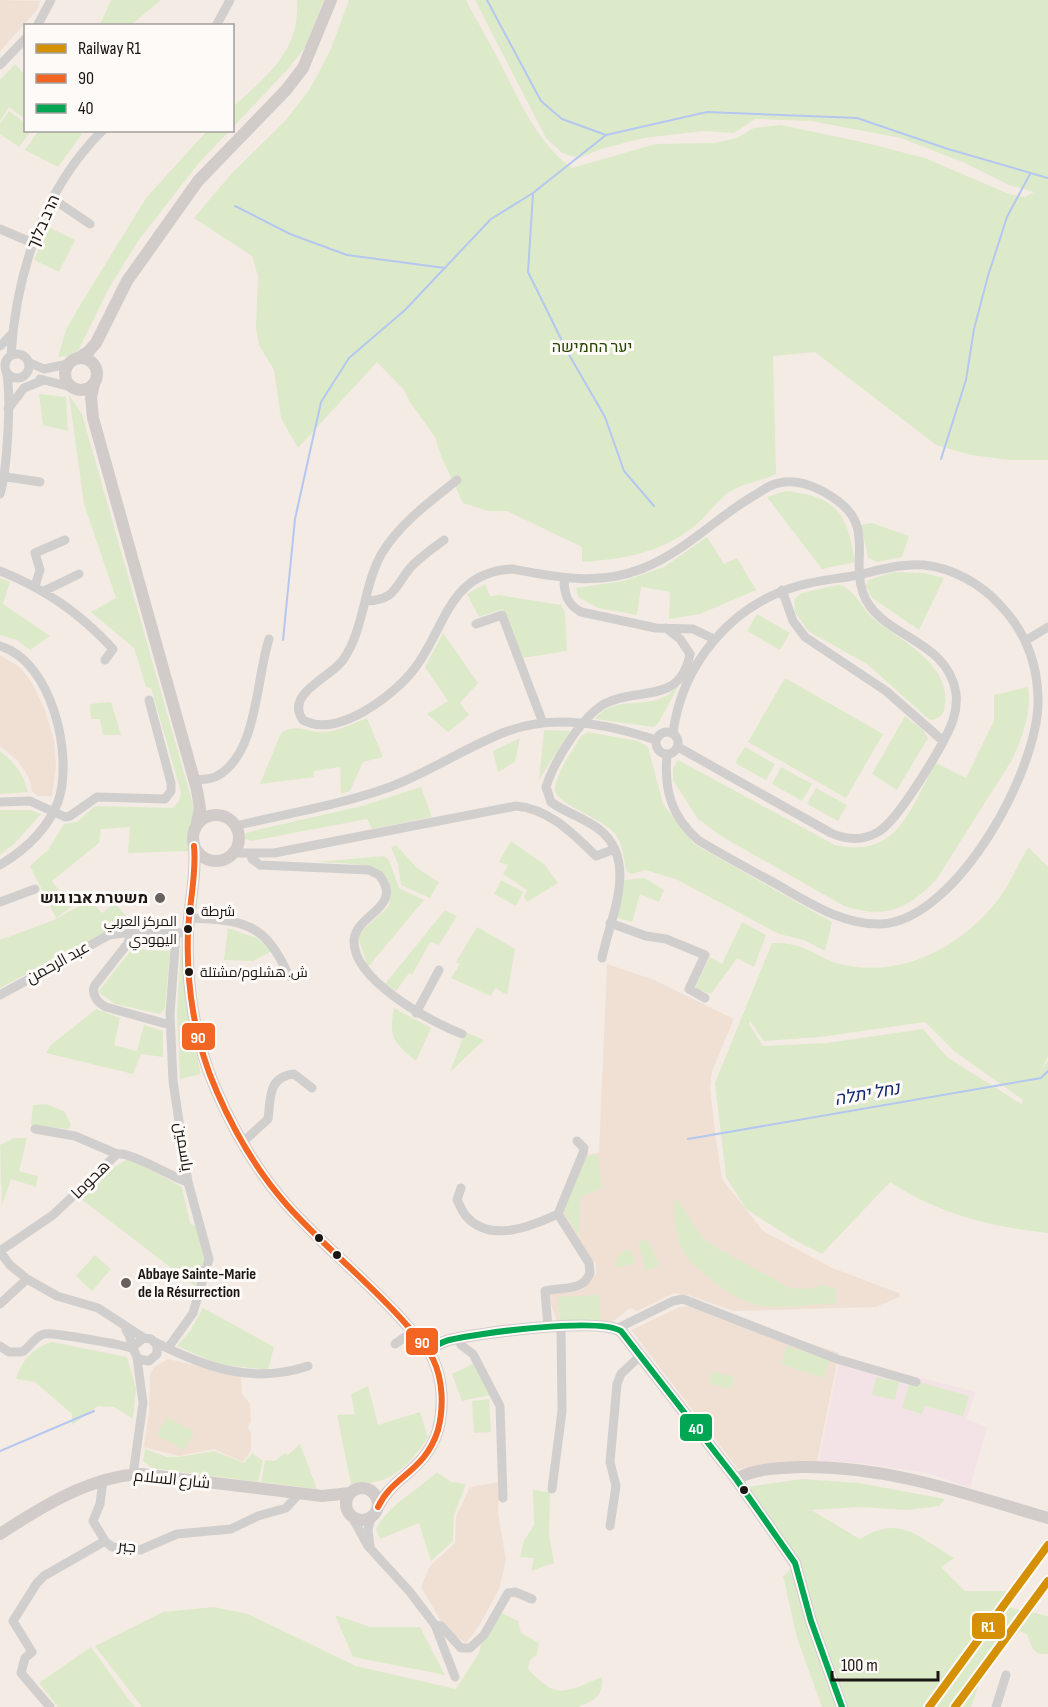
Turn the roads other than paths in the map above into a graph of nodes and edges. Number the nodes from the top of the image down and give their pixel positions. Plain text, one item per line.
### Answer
1 (51, 0) edge
2 (230, 0) edge
3 (331, 0) edge
4 (38, 24) edge
5 (217, 24) edge
6 (24, 40) edge
7 (0, 65) edge
8 (101, 132) edge
9 (53, 199) junction
10 (90, 224) dead end
11 (0, 229) edge
12 (33, 243) junction
13 (13, 330) junction
14 (99, 335) junction
15 (0, 346) edge
16 (25, 359) junction
17 (5, 361) edge
18 (73, 361) junction
19 (96, 368) junction
20 (19, 377) junction
21 (44, 380) junction
22 (94, 384) junction
23 (72, 388) junction
24 (8, 390) junction
25 (7, 411) junction
26 (95, 426) junction
27 (2, 476) edge
28 (458, 480) dead end
29 (40, 482) dead end
30 (0, 494) edge
31 (65, 540) dead end
32 (444, 540) dead end
33 (0, 571) edge
34 (79, 574) dead end
35 (860, 574) junction
36 (564, 578) junction
37 (35, 586) junction
38 (782, 590) junction
39 (44, 591) junction
40 (366, 601) junction
41 (476, 624) dead end
42 (1048, 627) edge
43 (666, 628) junction
44 (269, 639) dead end
45 (714, 639) junction
46 (1025, 640) junction
47 (0, 646) edge
48 (105, 660) dead end
49 (149, 700) dead end
50 (543, 723) junction
51 (582, 723) junction
52 (673, 733) junction
53 (656, 740) junction
54 (942, 740) junction
55 (678, 747) junction
56 (667, 755) junction
57 (196, 785) junction
58 (0, 802) edge
59 (53, 813) junction
60 (219, 815) junction
61 (235, 826) junction
62 (195, 827) junction
63 (194, 846) junction
64 (615, 849) junction
65 (232, 853) junction
66 (251, 854) junction
67 (214, 860) junction
68 (0, 865) edge
69 (35, 890) dead end
70 (191, 891) junction
71 (0, 902) edge
72 (189, 918) junction
73 (610, 923) junction
74 (131, 932) junction
75 (182, 933) junction
76 (602, 958) dead end
77 (439, 970) dead end
78 (289, 976) dead end
79 (0, 995) edge
80 (705, 998) dead end
81 (416, 1013) junction
82 (170, 1025) junction
83 (462, 1034) dead end
84 (312, 1088) dead end
85 (35, 1129) dead end
86 (243, 1142) junction
87 (577, 1142) dead end
88 (117, 1154) junction
89 (188, 1182) junction
90 (460, 1188) dead end
91 (558, 1214) junction
92 (0, 1252) edge
93 (27, 1279) junction
94 (0, 1305) edge
95 (122, 1326) junction
96 (555, 1327) junction
97 (616, 1329) junction
98 (412, 1332) junction
99 (144, 1338) junction
100 (457, 1339) junction
101 (155, 1342) junction
102 (395, 1344) dead end
103 (0, 1346) edge
104 (168, 1348) junction
105 (428, 1349) junction
106 (135, 1351) junction
107 (641, 1355) junction
108 (184, 1356) junction
109 (153, 1359) junction
110 (308, 1366) dead end
111 (438, 1372) junction
112 (916, 1382) dead end
113 (143, 1384) junction
114 (133, 1475) junction
115 (736, 1479) junction
116 (103, 1480) junction
117 (401, 1481) junction
118 (552, 1489) dead end
119 (369, 1490) junction
120 (350, 1493) junction
121 (299, 1494) junction
122 (322, 1496) junction
123 (503, 1498) dead end
124 (374, 1512) junction
125 (350, 1514) junction
126 (1048, 1518) edge
127 (610, 1526) dead end
128 (0, 1534) edge
129 (105, 1541) junction
130 (374, 1553) junction
131 (532, 1599) dead end
132 (435, 1625) junction
133 (1006, 1675) dead end
134 (455, 1677) dead end
135 (50, 1707) edge
136 (842, 1707) edge
137 (996, 1707) edge

1 - 4 street
2 - 5 street
3 - 14 main road
6 - 7 street
8 - 9 street, הרב בלוך
9 - 10 street
9 - 12 street, הרב בלוך
11 - 12 street
12 - 13 street, הרב בלוך
13 - 15 street
13 - 16 street, הרב בלוך
13 - 17 street, הרב בלוך
14 - 18 main road
14 - 19 main road
16 - 17 street
16 - 18 street
16 - 20 street
17 - 20 street
17 - 24 street, הרב בלוך
18 - 19 main road
18 - 23 main road
19 - 22 main road
20 - 21 street
20 - 24 street
21 - 23 street
21 - 25 street
22 - 23 main road
22 - 26 main road
23 - 26 main road
24 - 25 street, הרב בלוך
25 - 27 street, הרב בלוך
26 - 57 main road
27 - 29 street
27 - 30 street, הרב בלוך
28 - 40 street
31 - 37 street
32 - 40 street
33 - 37 street
34 - 39 street
35 - 36 street
35 - 38 street
35 - 46 street
35 - 54 street
36 - 40 street
36 - 43 street
37 - 39 street
38 - 45 street
38 - 54 street
39 - 48 street
41 - 50 street
42 - 46 street
43 - 45 street
43 - 51 street
44 - 57 street
45 - 52 street
46 - 56 street
47 - 59 street
49 - 59 street
50 - 51 street
50 - 61 street
51 - 53 street
51 - 64 street
52 - 53 street
52 - 55 street
53 - 56 street
54 - 55 street
55 - 56 street
57 - 60 main road
57 - 62 main road
58 - 59 street
59 - 68 street
60 - 61 main road
60 - 62 main road
61 - 65 main road
62 - 63 main road
63 - 67 main road
63 - 70 main road
64 - 66 street
64 - 73 street
65 - 66 street
65 - 67 main road
66 - 81 street
67 - 70 main road
69 - 71 street
70 - 72 main road
72 - 75 main road
72 - 78 street
73 - 76 street
73 - 80 street
74 - 75 street, عبد الرحمن
74 - 79 street, عبد الرحمن
74 - 82 street
75 - 82 street, ياسمين
75 - 86 main road
77 - 81 street
81 - 83 street
82 - 89 street, ياسمين
84 - 86 street
85 - 88 street
86 - 98 main road
87 - 91 street
88 - 89 street, هحوما
88 - 92 street, هحوما
89 - 104 street, ياسمين
90 - 91 street
91 - 96 street
92 - 93 street
93 - 94 street
93 - 95 street
95 - 99 street
95 - 106 street
96 - 97 main road
96 - 100 main road
96 - 118 street
97 - 107 main road
97 - 112 street
98 - 102 street
98 - 105 main road
99 - 101 street
99 - 106 street
100 - 105 main road
100 - 111 main road
100 - 123 street
101 - 104 street
101 - 109 street
103 - 106 street
104 - 108 street
105 - 111 main road
106 - 109 street
106 - 113 street
107 - 115 main road
107 - 127 street
108 - 109 street
108 - 110 street
109 - 113 street
111 - 117 main road
113 - 114 street
114 - 116 main road, شارع السلام
114 - 121 main road, شارع السلام
115 - 126 main road
115 - 136 main road
116 - 128 main road, شارع السلام
116 - 129 street
117 - 119 main road
117 - 124 main road
119 - 120 main road
119 - 124 main road
120 - 122 main road, شارع السلام
120 - 125 main road
121 - 122 main road, شارع السلام
121 - 129 street, جبر
122 - 125 main road, شارع السلام
124 - 125 main road
124 - 130 street
125 - 130 street
129 - 135 street, جبر
130 - 132 street
131 - 132 street
132 - 134 street
133 - 137 street

